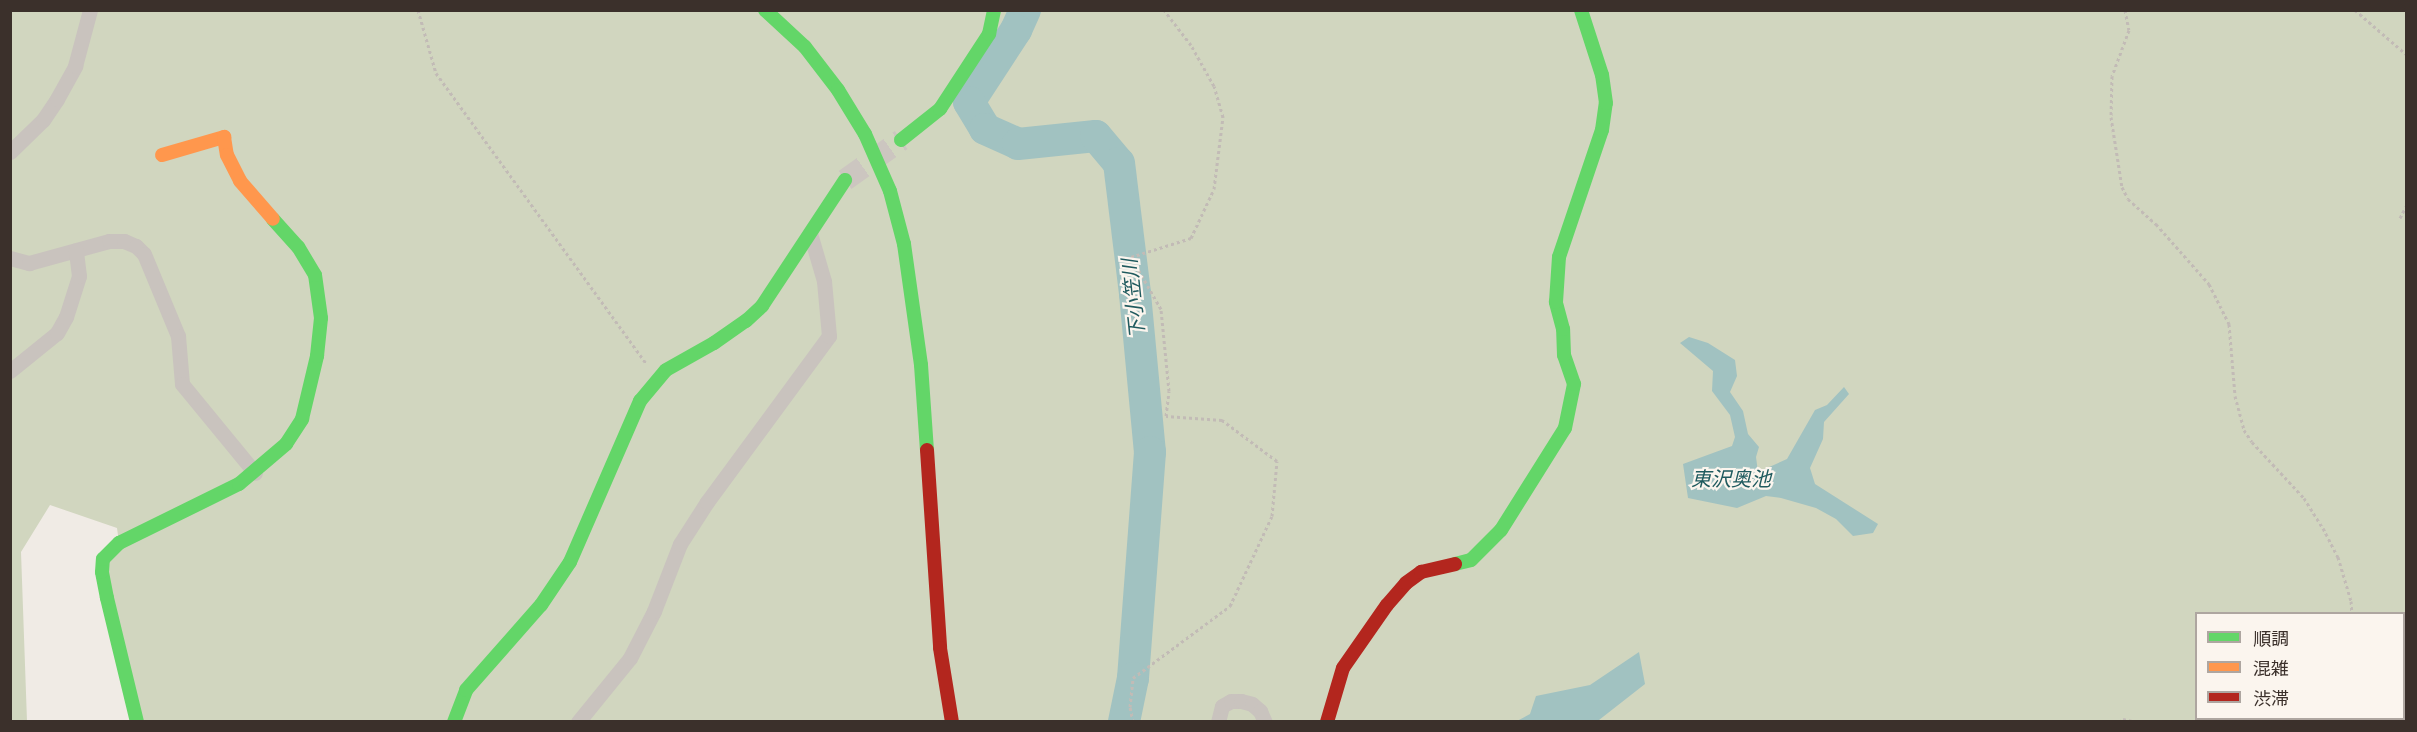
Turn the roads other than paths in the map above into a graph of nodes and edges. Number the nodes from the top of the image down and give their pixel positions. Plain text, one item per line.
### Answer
1 (90, 10) edge
2 (994, 10) edge
3 (1581, 10) edge
4 (773, 13) edge
5 (901, 140) tunnel mouth
6 (10, 152) edge
7 (162, 155) dead end
8 (845, 180) tunnel mouth
9 (810, 232) junction
10 (76, 250) junction
11 (10, 258) edge
12 (10, 370) edge
13 (255, 473) junction
14 (136, 722) edge
15 (454, 722) edge
16 (578, 722) edge
17 (952, 722) edge
18 (1218, 722) edge
19 (1265, 722) edge
20 (1327, 722) edge

1 - 6 street
2 - 5 street
3 - 20 street
4 - 17 street
7 - 13 street
8 - 9 street
9 - 15 street
9 - 16 street
10 - 11 street
10 - 12 street
10 - 13 street
13 - 14 street
18 - 19 street

